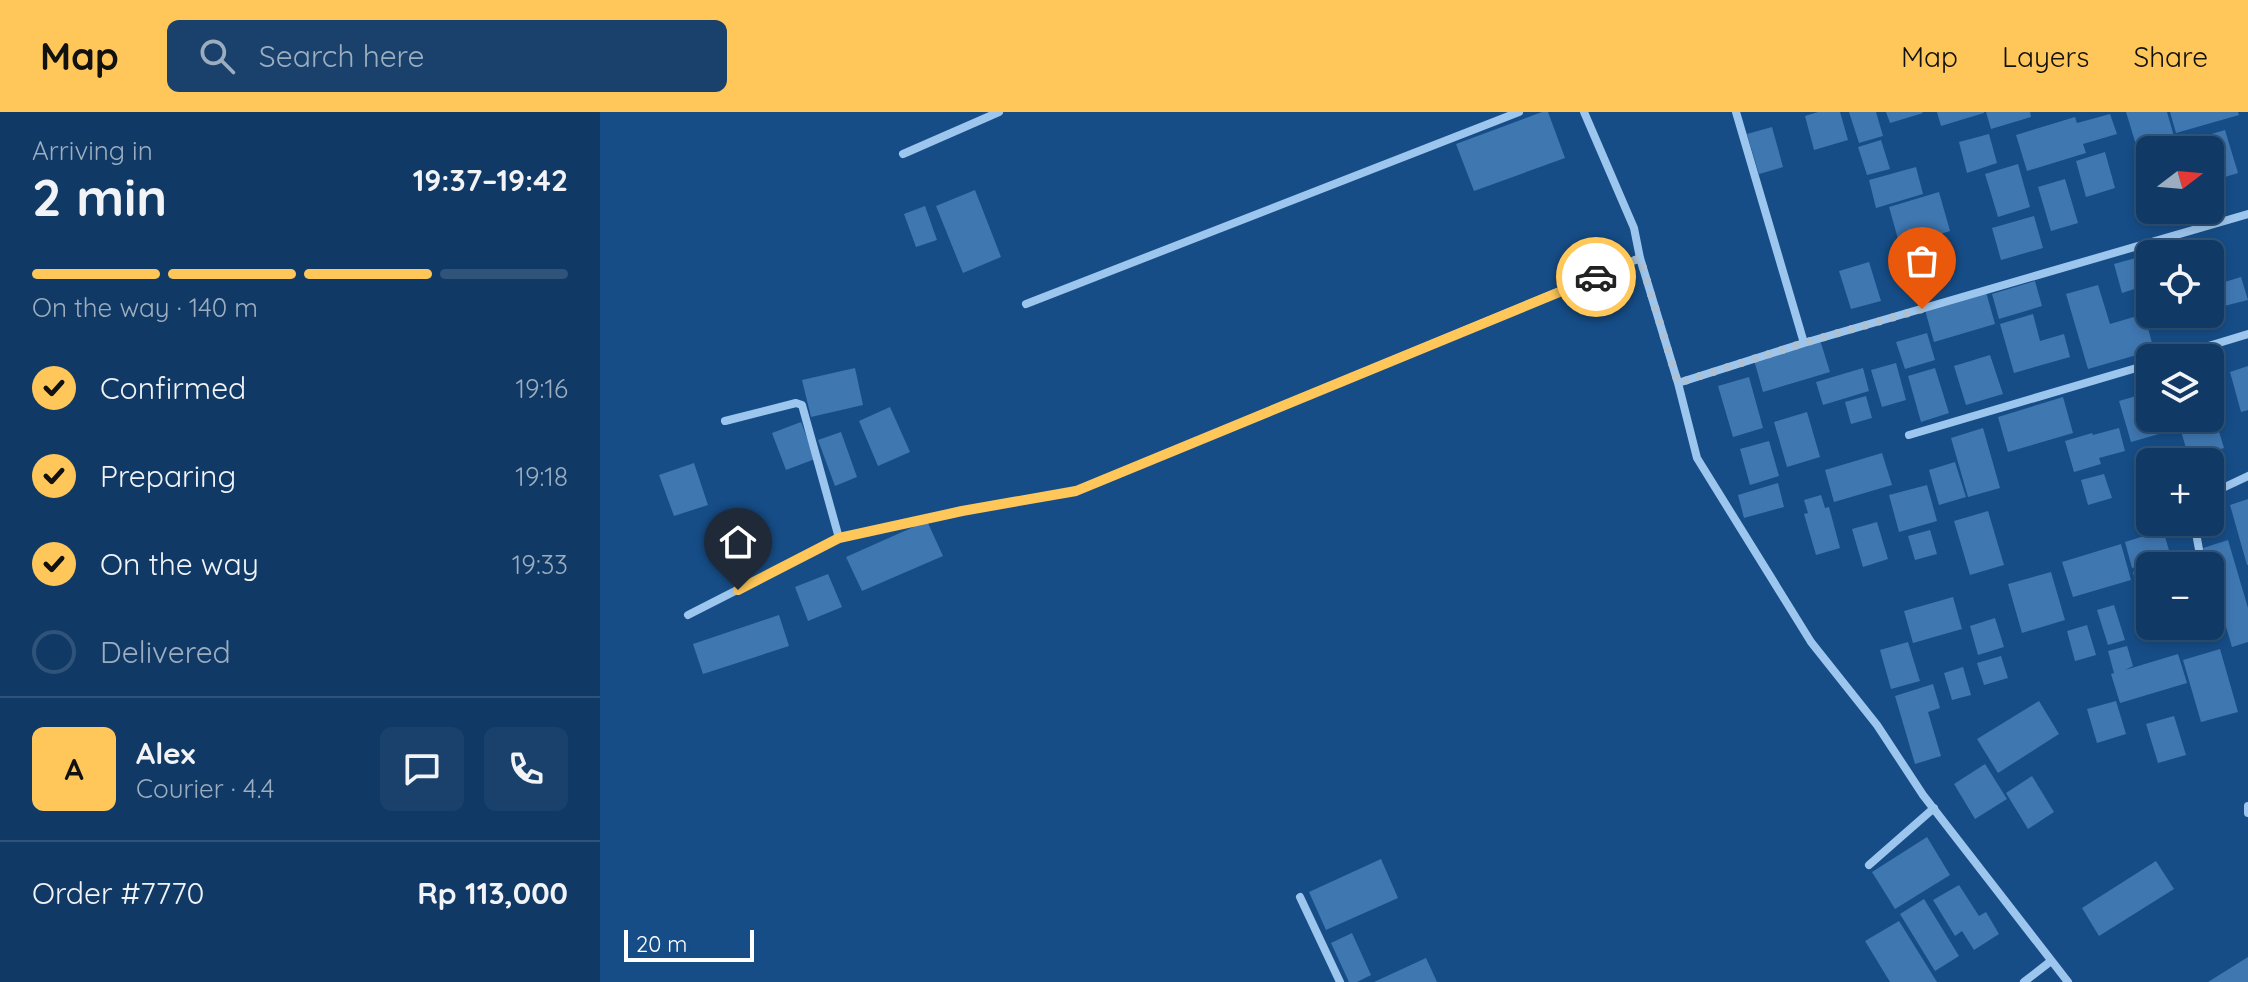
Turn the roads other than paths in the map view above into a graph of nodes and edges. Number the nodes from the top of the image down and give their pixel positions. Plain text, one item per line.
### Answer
1 (999, 112) edge
2 (1519, 112) edge
3 (1584, 112) edge
4 (1736, 112) edge
5 (903, 154) dead end
6 (2248, 214) edge
7 (1640, 258) junction
8 (1026, 304) dead end
9 (2248, 334) edge
10 (1804, 343) junction
11 (2215, 344) edge
12 (2136, 368) edge
13 (1678, 383) junction
14 (725, 421) dead end
15 (1909, 435) dead end
16 (2248, 476) edge
17 (2224, 487) edge
18 (839, 538) junction
19 (688, 615) dead end
20 (2248, 806) edge
21 (1934, 808) junction
22 (2248, 813) edge
23 (1869, 865) dead end
24 (1300, 897) dead end
25 (2051, 961) junction
26 (1340, 982) edge
27 (2024, 982) edge
28 (2068, 982) edge

1 - 5 street
2 - 8 street
3 - 7 street
4 - 10 street
6 - 10 street
7 - 13 street
7 - 18 street
9 - 11 street
10 - 13 street
12 - 15 street
13 - 21 street
14 - 18 street
16 - 17 street
18 - 19 street
20 - 22 street
21 - 23 street
21 - 25 street
24 - 26 street
25 - 27 street
25 - 28 street

